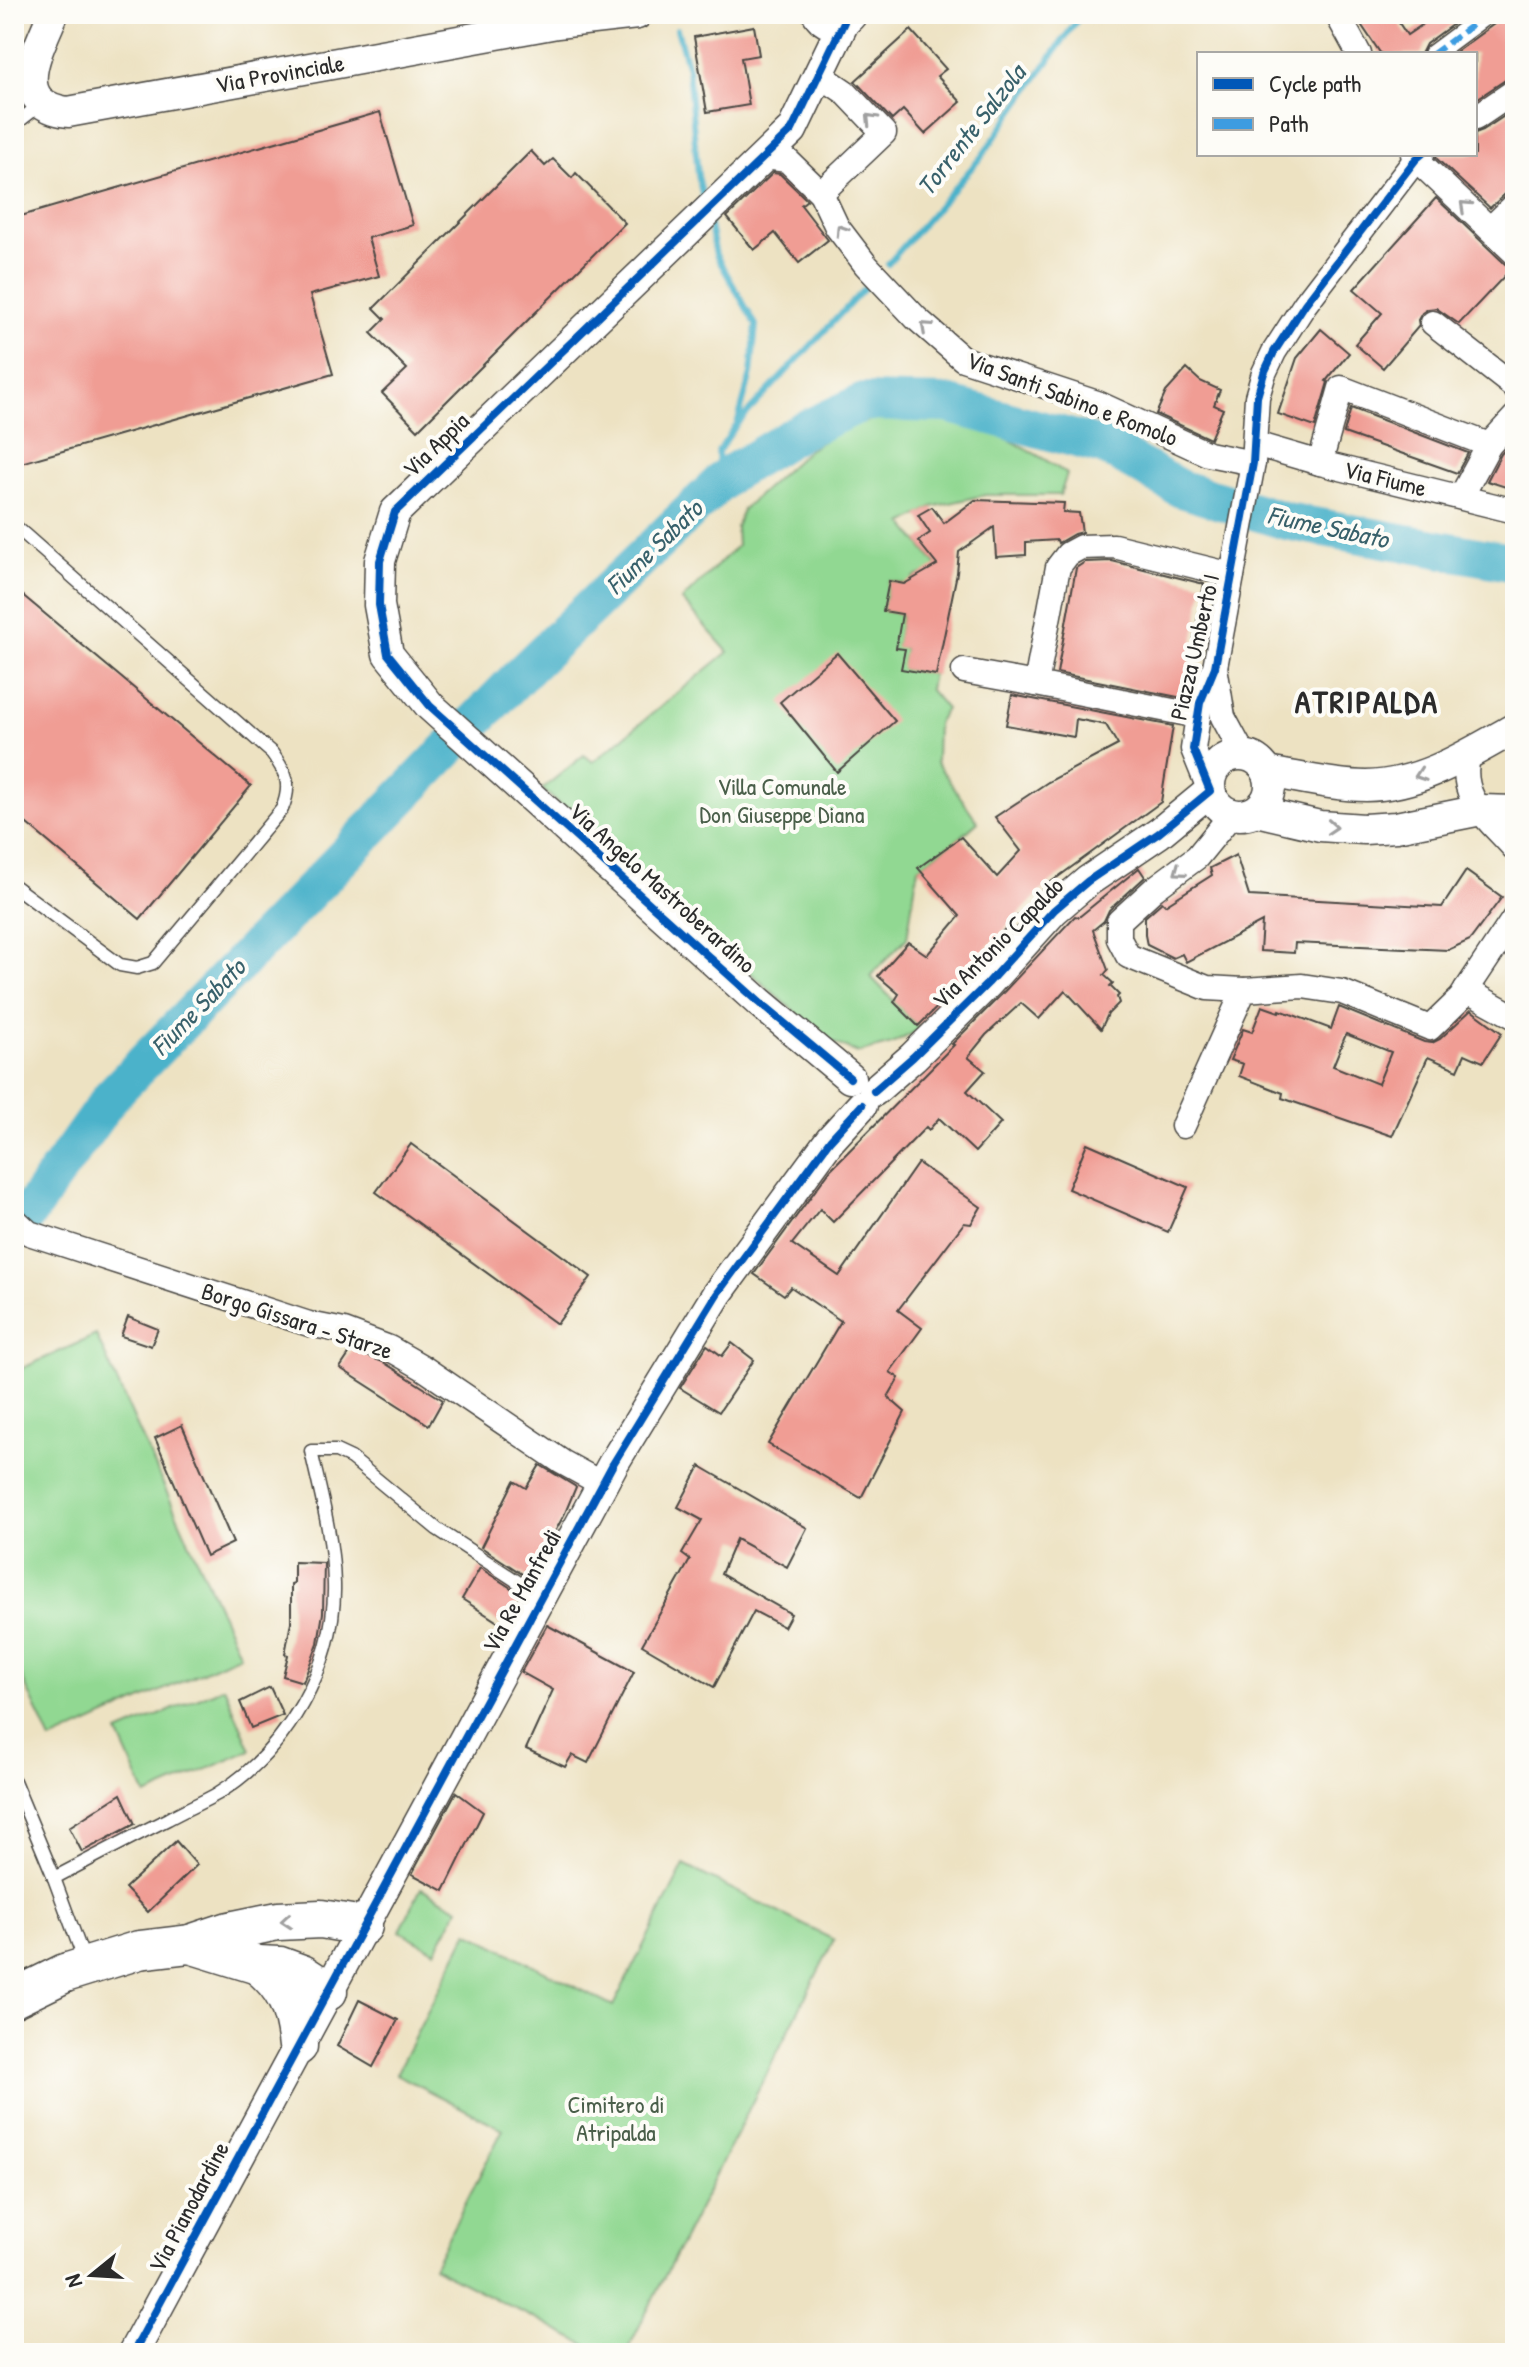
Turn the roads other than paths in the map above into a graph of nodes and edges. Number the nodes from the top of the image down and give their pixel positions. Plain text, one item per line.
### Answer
1 (53, 14) edge
2 (1337, 14) edge
3 (1487, 14) edge
4 (626, 15) edge
5 (840, 17) edge
6 (1358, 52) edge
7 (1436, 52) edge
8 (820, 75) junction
9 (1515, 91) edge
10 (41, 104) junction
11 (1477, 117) edge
12 (14, 125) edge
13 (1417, 156) edge
14 (765, 157) junction
15 (821, 193) junction
16 (1515, 205) edge
17 (1490, 229) junction
18 (1515, 253) edge
19 (1433, 323) dead end
20 (1515, 387) edge
21 (1515, 417) edge
22 (1489, 445) junction
23 (1253, 460) junction
24 (1320, 463) junction
25 (1461, 497) junction
26 (1515, 511) edge
27 (14, 525) edge
28 (1234, 567) junction
29 (1215, 667) junction
30 (964, 671) dead end
31 (1036, 684) junction
32 (1198, 716) junction
33 (1515, 728) edge
34 (1193, 749) junction
35 (1469, 753) junction
36 (488, 758) joint
37 (1255, 763) junction
38 (1230, 806) junction
39 (1481, 810) junction
40 (1515, 811) edge
41 (1185, 812) junction
42 (1159, 833) junction
43 (1515, 849) edge
44 (14, 886) edge
45 (1515, 917) edge
46 (1244, 990) junction
47 (1466, 990) junction
48 (1515, 1017) edge
49 (856, 1089) junction
50 (1183, 1126) dead end
51 (22, 1226) edge
52 (602, 1484) junction
53 (541, 1597) junction
54 (14, 1781) edge
55 (54, 1878) junction
56 (363, 1926) junction
57 (190, 1944) junction
58 (86, 1965) junction
59 (258, 1965) junction
60 (328, 1991) junction
61 (14, 1998) edge
62 (298, 2046) junction
63 (280, 2080) joint
64 (133, 2353) edge

1 - 10 street
2 - 6 street
3 - 7 street
4 - 10 street, Via Provinciale
5 - 8 street
8 - 14 street
15 -> 8 street
9 - 11 street
10 - 12 lane
17 -> 13 street
13 - 23 street, Piazza Umberto I
14 - 15 street, Via Santi Sabino e Romolo
14 - 36 street, Via Appia
23 -> 15 street, Via Santi Sabino e Romolo
16 - 17 street
17 - 18 street
19 - 20 street
21 - 22 street
22 - 24 street
22 - 25 street
23 - 24 street, Via Fiume
23 - 28 street, Piazza Umberto I
24 - 25 street, Via Fiume
25 - 26 street, Via Fiume
27 - 44 lane
28 - 29 street, Piazza Umberto I
28 - 31 street
29 - 32 street, Piazza Umberto I
29 - 37 street, Piazza Umberto I
30 - 31 street
31 - 32 street
32 - 34 street, Piazza Umberto I
33 - 35 street
34 - 38 street, Piazza Umberto I
34 - 41 street, Piazza Umberto I
35 -> 37 street
35 - 39 street
36 - 49 street, Via Angelo Mastroberardino
37 - 38 street
37 - 38 street
38 -> 39 street
38 - 41 street
38 - 42 street
38 -> 46 street
39 - 40 street
39 - 43 street
41 - 42 street
42 - 49 street, Via Antonio Capaldo
45 - 47 street
46 - 47 street
46 - 50 street
47 - 48 street
49 - 52 street, Via Re Manfredi
51 - 52 street, Borgo Gissara - Starze
52 - 53 street, Via Re Manfredi
53 - 55 lane
53 - 56 street, Via Re Manfredi
54 - 55 lane
55 - 58 lane
56 -> 57 highway
56 - 60 street, Via Re Manfredi
57 - 58 highway
57 - 59 highway
58 - 61 highway
59 - 60 highway
59 - 62 highway
60 - 62 street, Via Re Manfredi
62 - 63 street, Via Re Manfredi
63 - 64 street, Via Pianodardine

